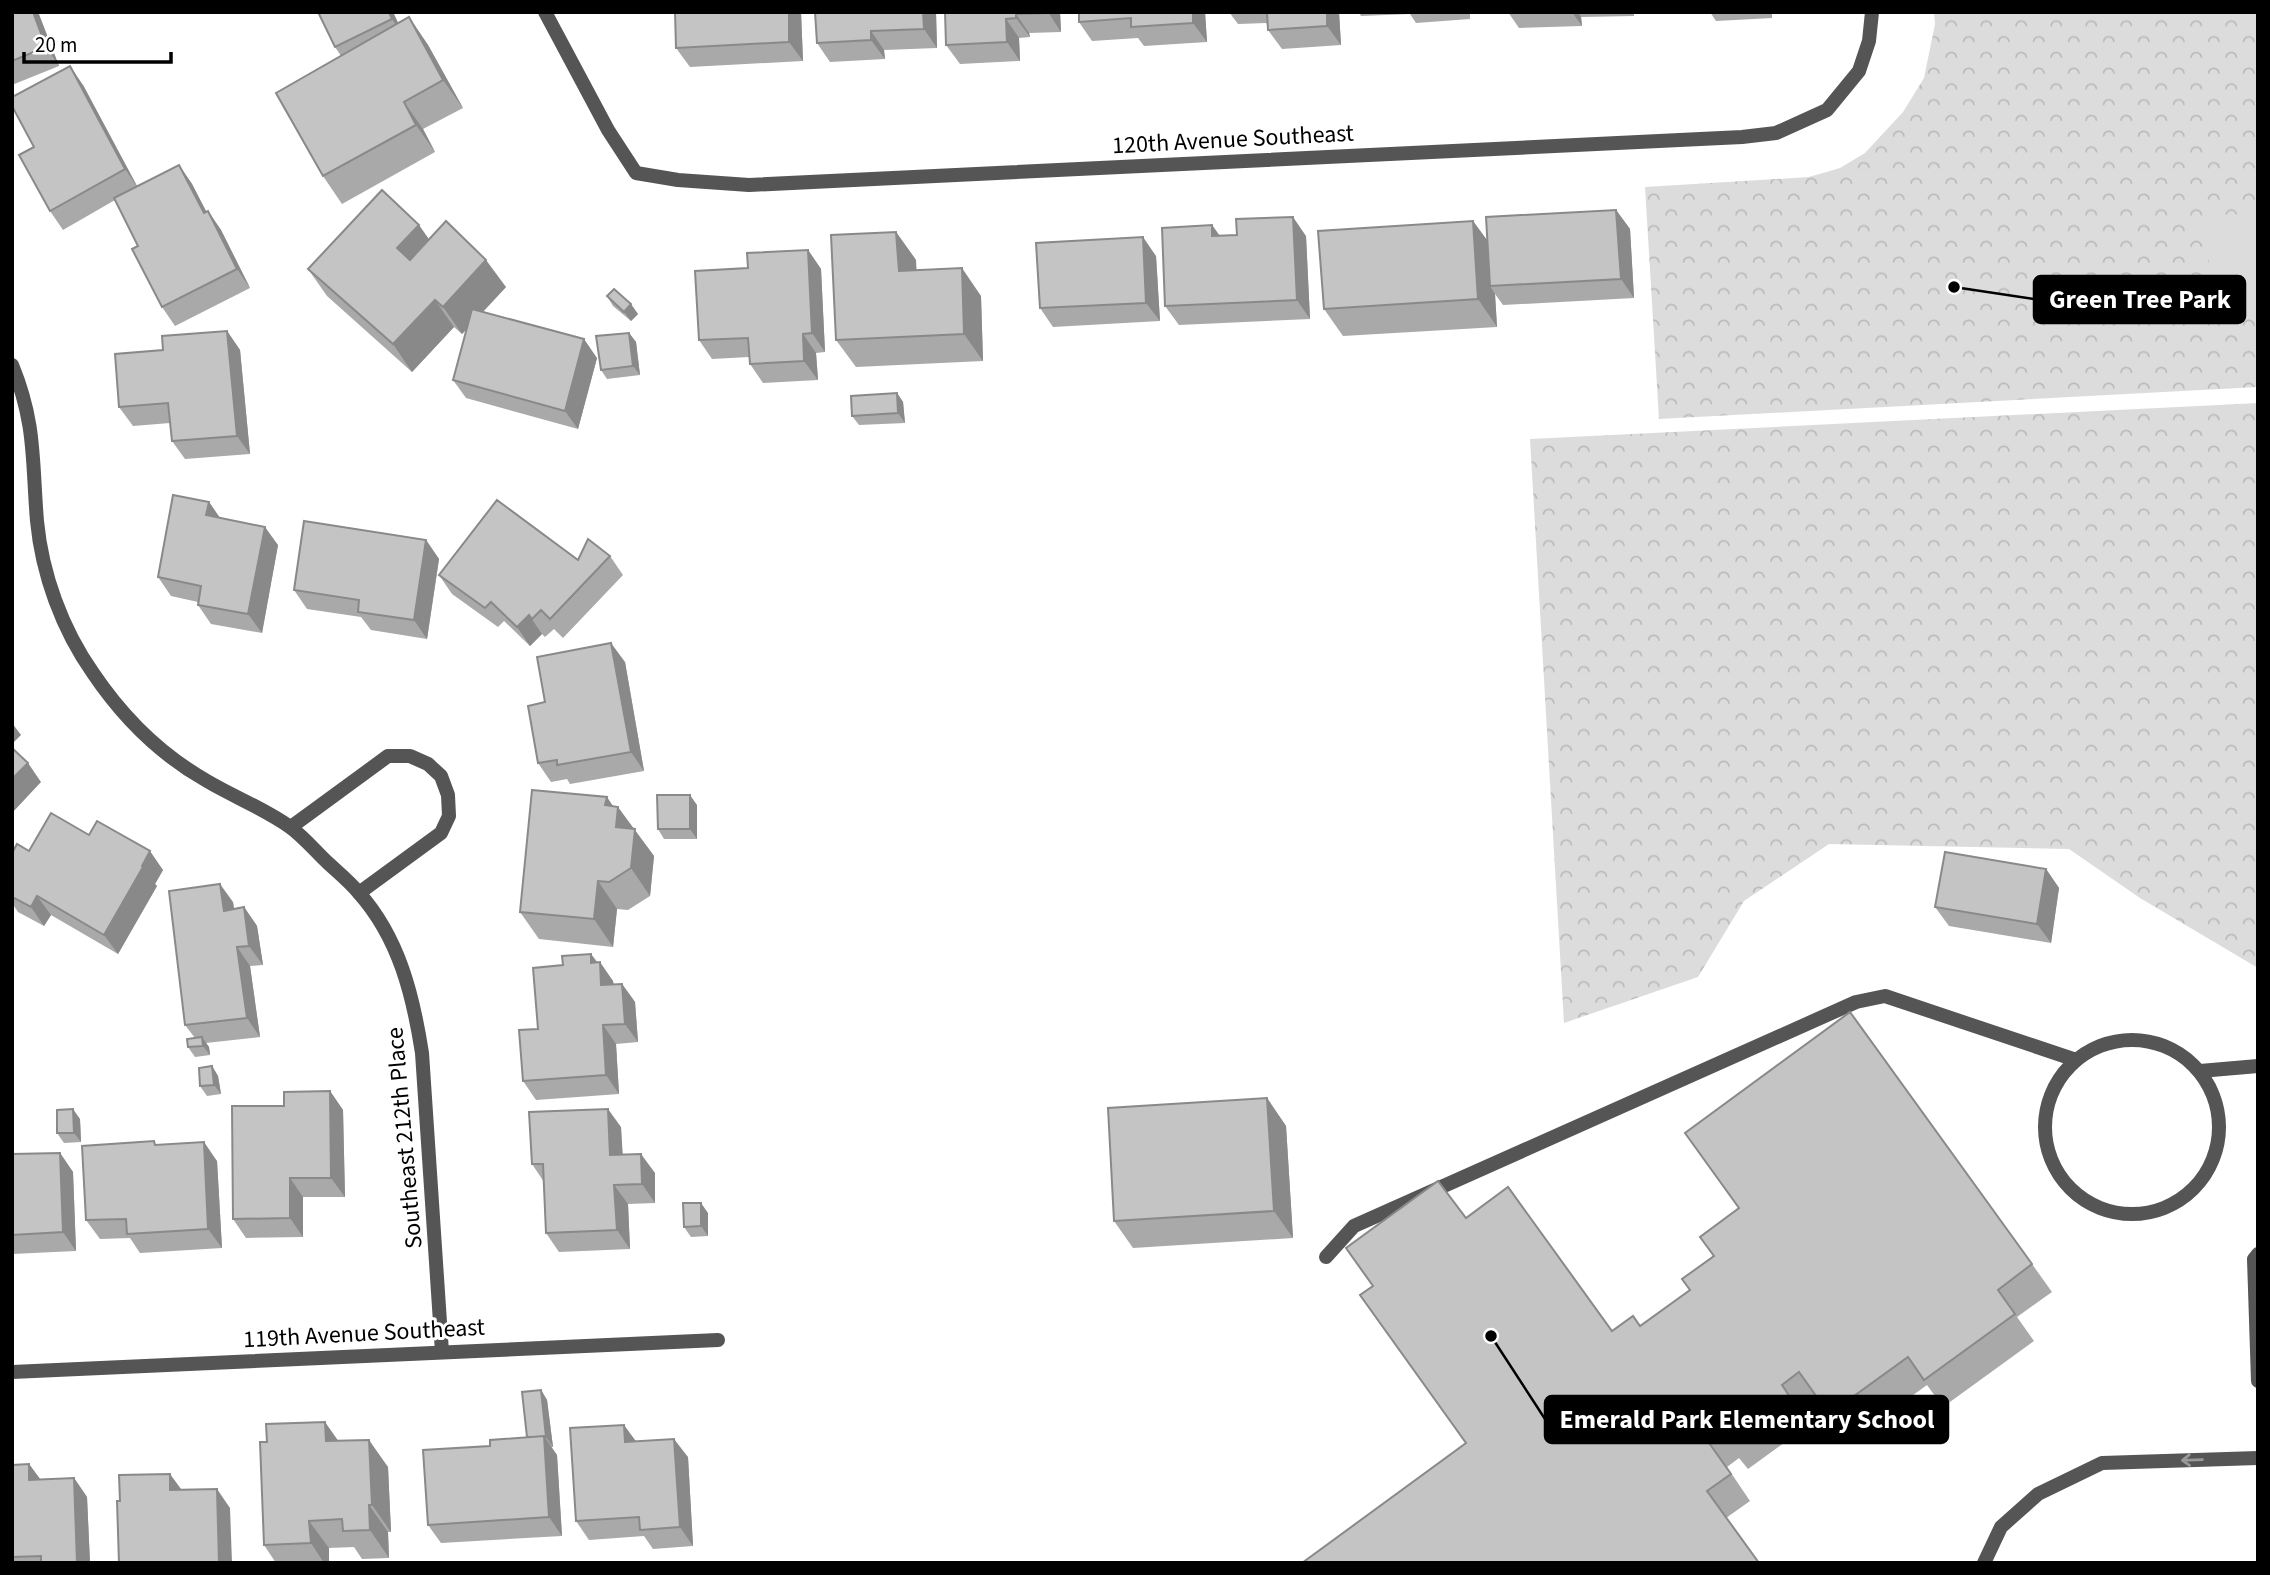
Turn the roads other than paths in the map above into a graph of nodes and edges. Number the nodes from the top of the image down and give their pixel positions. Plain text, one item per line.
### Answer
1 (545, 12) edge
2 (1872, 12) edge
3 (12, 365) edge
4 (291, 827) junction
5 (359, 893) junction
6 (2076, 1060) junction
7 (2258, 1066) edge
8 (2200, 1071) junction
9 (2258, 1254) edge
10 (1326, 1257) dead end
11 (718, 1340) dead end
12 (442, 1352) junction
13 (12, 1372) edge
14 (2258, 1381) edge
15 (2258, 1458) edge
16 (1984, 1563) edge

1 - 2 street, 120th Avenue Southeast
3 - 4 street, Southeast 212th Place
4 - 5 street, Southeast 212th Place
4 - 5 street
5 - 12 street, Southeast 212th Place
6 - 8 street
6 - 8 street
6 - 10 street
7 - 8 street
9 - 14 street
11 - 12 street, 119th Avenue Southeast
12 - 13 street, 119th Avenue Southeast
15 -> 16 street

